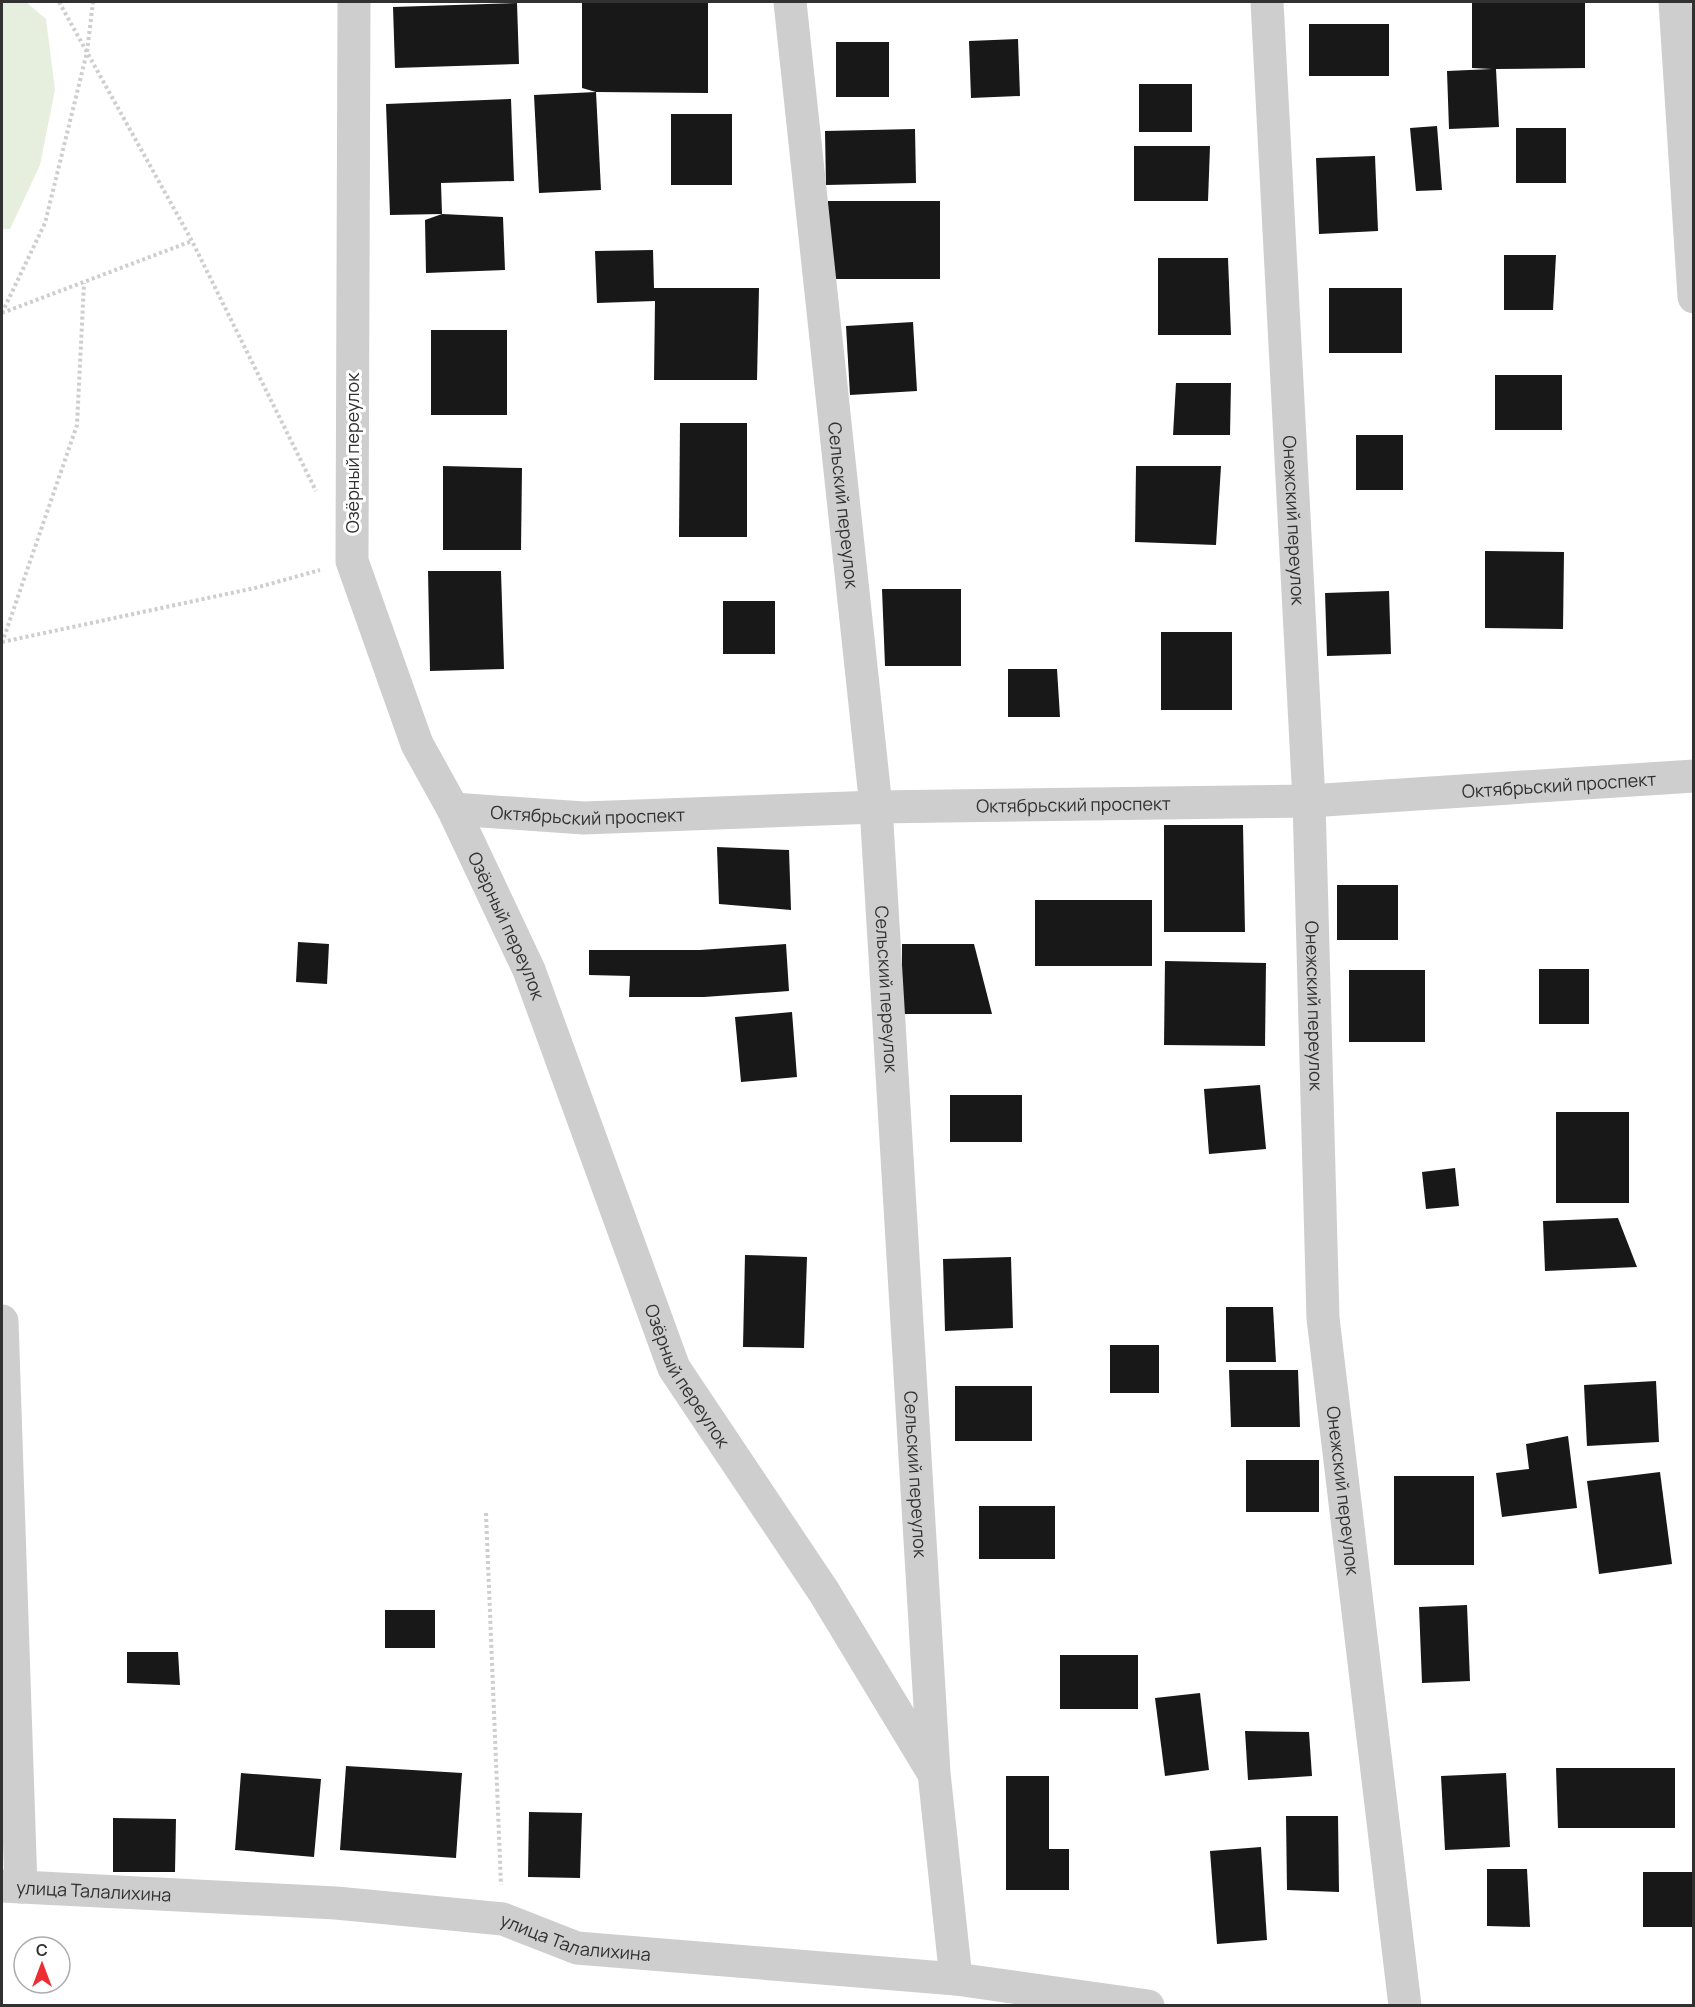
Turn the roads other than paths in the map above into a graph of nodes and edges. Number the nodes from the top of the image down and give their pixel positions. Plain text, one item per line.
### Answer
1 (354, 2) edge
2 (790, 2) edge
3 (1268, 2) edge
4 (1675, 2) edge
5 (1694, 297) edge
6 (1694, 776) edge
7 (1309, 801) junction
8 (876, 807) junction
9 (453, 809) junction
10 (2, 1321) edge
11 (934, 1773) junction
12 (11, 1887) edge
13 (956, 1979) junction
14 (1148, 2006) edge
15 (1405, 2006) edge

1 - 9 street, Озёрный переулок
2 - 8 street, Сельский переулок
3 - 7 street, Онежский переулок
4 - 5 street
6 - 7 street, Октябрьский проспект
7 - 8 street, Октябрьский проспект
7 - 15 street, Онежский переулок
8 - 9 street, Октябрьский проспект
8 - 11 street, Сельский переулок
9 - 11 street, Озёрный переулок
10 - 12 street
11 - 13 street, Сельский переулок
12 - 13 street, улица Талалихина
13 - 14 street, улица Талалихина

